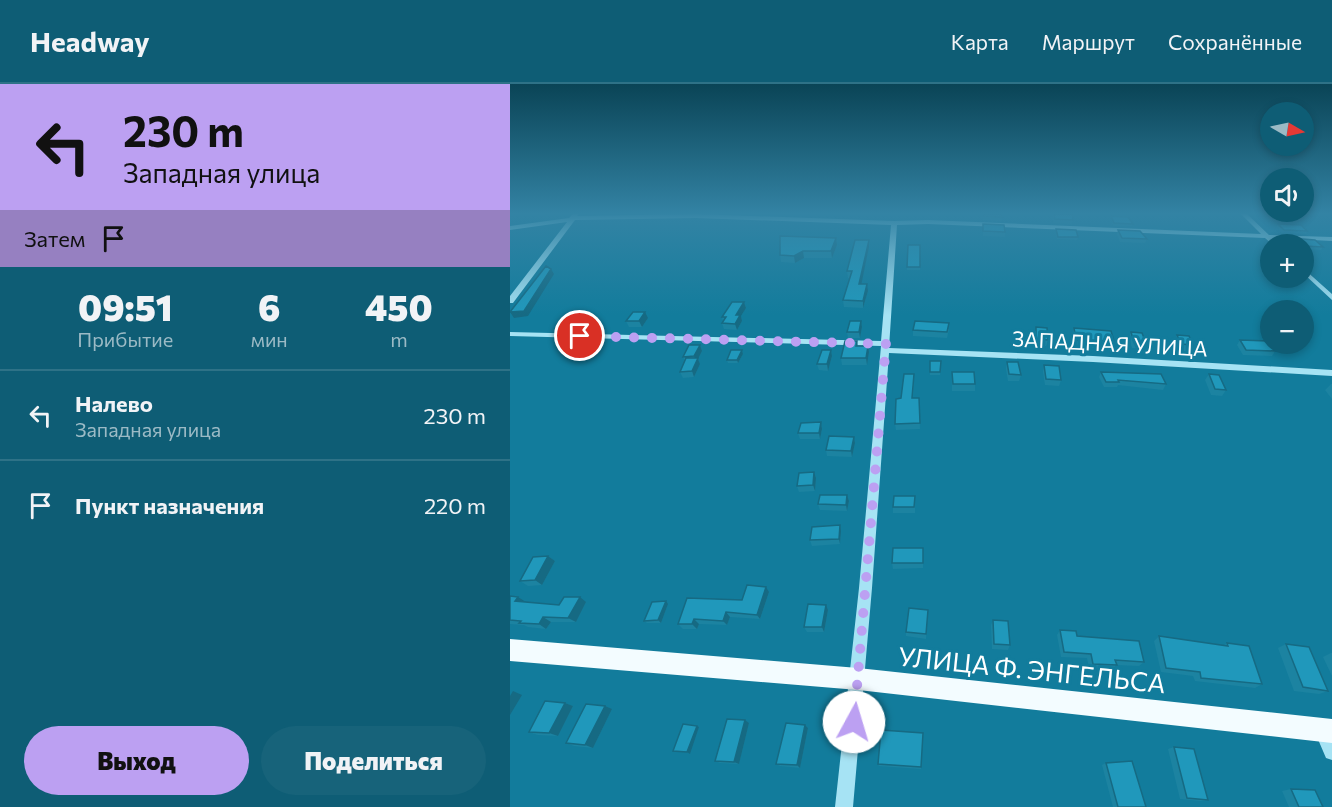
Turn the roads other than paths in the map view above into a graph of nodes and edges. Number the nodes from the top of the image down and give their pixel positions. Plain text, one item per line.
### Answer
1 (550, 248) edge
2 (892, 248) edge
3 (1314, 281) edge
4 (1332, 298) edge
5 (510, 301) edge
6 (510, 334) edge
7 (886, 347) junction
8 (1332, 373) edge
9 (510, 650) edge
10 (858, 679) junction
11 (1327, 730) edge
12 (1332, 752) edge
13 (844, 807) edge

1 - 5 street
2 - 7 street
3 - 4 street
6 - 7 street, ЗАПАДНАЯ УЛИЦА
7 - 8 street, ЗАПАДНАЯ УЛИЦА
7 - 10 street
9 - 10 main road, УЛИЦА Ф. ЭНГЕЛЬСА
10 - 11 main road, УЛИЦА Ф. ЭНГЕЛЬСА
10 - 13 street
11 - 12 street

